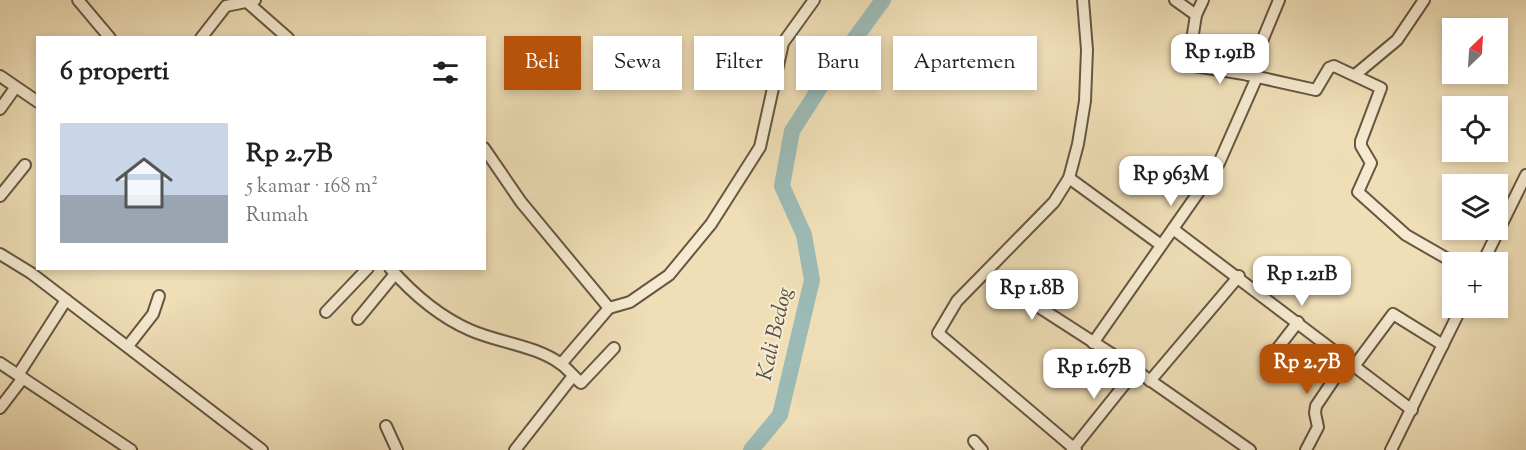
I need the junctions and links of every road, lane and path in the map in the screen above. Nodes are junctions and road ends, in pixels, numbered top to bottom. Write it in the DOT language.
graph roads {
  1 [pos="78,0"];
  2 [pos="814,0"];
  3 [pos="1083,0"];
  4 [pos="1175,0"];
  5 [pos="1203,0"];
  6 [pos="1279,0"];
  7 [pos="1424,0"];
  8 [pos="243,1"];
  9 [pos="1196,15"];
  10 [pos="108,36"];
  11 [pos="203,36"];
  12 [pos="286,36"];
  13 [pos="1355,75"];
  14 [pos="0,76"];
  15 [pos="1253,76"];
  16 [pos="15,88"];
  17 [pos="36,101"];
  18 [pos="0,109"];
  19 [pos="486,151"];
  20 [pos="25,165"];
  21 [pos="1526,175"];
  22 [pos="1069,178"];
  23 [pos="0,196"];
  24 [pos="1173,229"];
  25 [pos="1161,245"];
  26 [pos="1488,252"];
  27 [pos="0,254"];
  28 [pos="1442,256"];
  29 [pos="34,268"];
  30 [pos="367,270"];
  31 [pos="392,271"];
  32 [pos="986,273"];
  33 [pos="1239,276"];
  34 [pos="159,296"];
  35 [pos="66,300"];
  36 [pos="609,308"];
  37 [pos="326,312"];
  38 [pos="1456,318"];
  39 [pos="358,319"];
  40 [pos="1298,322"];
  41 [pos="1094,343"];
  42 [pos="1443,345"];
  43 [pos="128,346"];
  44 [pos="614,348"];
  45 [pos="1274,353"];
  46 [pos="1351,362"];
  47 [pos="0,363"];
  48 [pos="561,364"];
  49 [pos="1136,370"];
  50 [pos="20,376"];
  51 [pos="573,376"];
  52 [pos="1150,381"];
  53 [pos="0,408"];
  54 [pos="1412,410"];
  55 [pos="386,426"];
  56 [pos="974,441"];
  57 [pos="1074,449"];
  58 [pos="131,450"];
  59 [pos="261,450"];
  60 [pos="397,450"];
  61 [pos="515,450"];
  62 [pos="982,450"];
  63 [pos="1250,450"];
  64 [pos="1306,450"];
  65 [pos="1391,450"];
  1 -- 10 [label="street"];
  2 -- 36 [label="street"];
  3 -- 22 [label="street"];
  4 -- 9 [label="street"];
  5 -- 9 [label="street"];
  6 -- 15 [label="street"];
  7 -- 13 [label="street"];
  8 -- 11 [label="street"];
  8 -- 12 [label="street"];
  9 -- 15 [label="street"];
  13 -- 15 [label="street"];
  13 -- 28 [label="street"];
  14 -- 16 [label="street"];
  15 -- 24 [label="street"];
  16 -- 17 [label="street"];
  16 -- 18 [label="street"];
  19 -- 36 [label="street"];
  20 -- 23 [label="street"];
  21 -- 26 [label="street"];
  22 -- 25 [label="street"];
  22 -- 32 [label="street"];
  24 -- 25 [label="street"];
  24 -- 33 [label="street"];
  25 -- 41 [label="street"];
  27 -- 29 [label="street"];
  29 -- 35 [label="street"];
  30 -- 37 [label="street"];
  31 -- 39 [label="street"];
  31 -- 48 [label="street"];
  32 -- 41 [label="street"];
  32 -- 57 [label="street"];
  33 -- 40 [label="street"];
  33 -- 52 [label="street"];
  34 -- 43 [label="street"];
  35 -- 43 [label="street"];
  35 -- 50 [label="street"];
  36 -- 48 [label="street"];
  38 -- 42 [label="street"];
  40 -- 45 [label="street"];
  40 -- 46 [label="street"];
  41 -- 49 [label="street"];
  42 -- 46 [label="street"];
  42 -- 54 [label="street"];
  43 -- 59 [label="street"];
  44 -- 51 [label="street"];
  46 -- 54 [label="street"];
  46 -- 64 [label="street"];
  47 -- 50 [label="street"];
  48 -- 51 [label="street"];
  49 -- 52 [label="street"];
  49 -- 57 [label="street"];
  50 -- 53 [label="street"];
  50 -- 58 [label="street"];
  51 -- 61 [label="street"];
  52 -- 63 [label="street"];
  54 -- 65 [label="street"];
  55 -- 60 [label="street"];
  56 -- 62 [label="street"];
}
